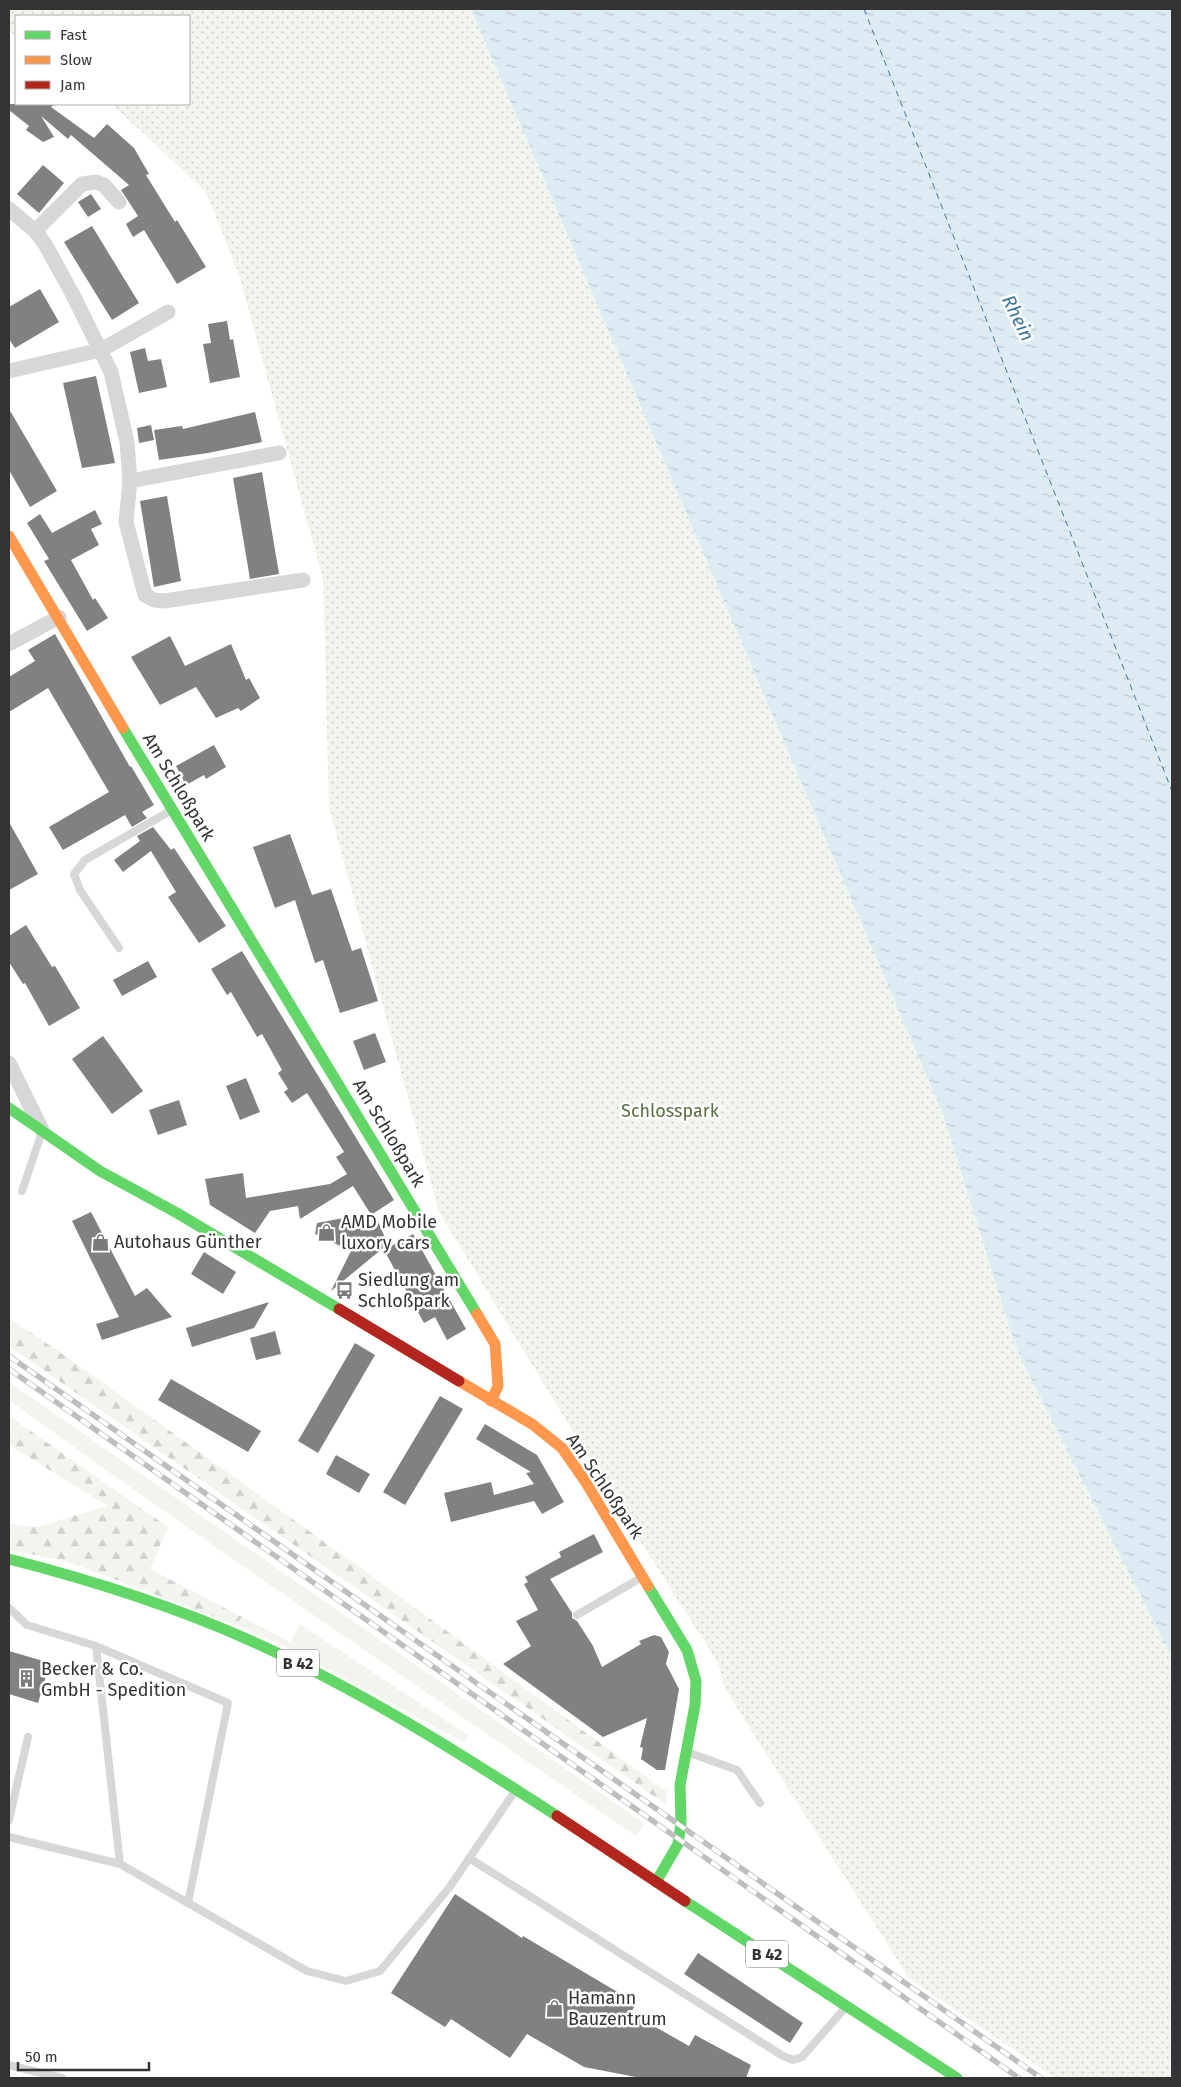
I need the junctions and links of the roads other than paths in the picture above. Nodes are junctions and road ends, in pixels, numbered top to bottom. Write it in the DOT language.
graph roads {
  1 [pos="119,202"];
  2 [pos="9,209"];
  3 [pos="35,231"];
  4 [pos="168,312"];
  5 [pos="101,350"];
  6 [pos="9,371"];
  7 [pos="279,453"];
  8 [pos="130,481"];
  9 [pos="9,536"];
  10 [pos="303,580"];
  11 [pos="59,617"];
  12 [pos="9,644"];
  13 [pos="171,810"];
  14 [pos="119,948"];
  15 [pos="9,1063"];
  16 [pos="9,1108"];
  17 [pos="42,1130"];
  18 [pos="22,1191"];
  19 [pos="491,1401"];
  20 [pos="9,1559"];
  21 [pos="643,1576"];
  22 [pos="9,1608"];
  23 [pos="577,1615"];
  24 [pos="96,1646"];
  25 [pos="28,1737"];
  26 [pos="687,1752"];
  27 [pos="516,1790"];
  28 [pos="760,1802"];
  29 [pos="9,1820"];
  30 [pos="9,1837"];
  31 [pos="469,1858"];
  32 [pos="120,1864"];
  33 [pos="656,1882"];
  34 [pos="188,1903"];
  35 [pos="847,2006"];
  36 [pos="9,2065"];
  37 [pos="62,2078"];
  38 [pos="957,2078"];
  1 -- 3 [label="street"];
  2 -- 3 [label="street"];
  3 -- 5 [label="street"];
  4 -- 5 [label="street"];
  5 -- 6 [label="street"];
  5 -- 8 [label="street"];
  7 -- 8 [label="street"];
  8 -- 10 [label="street"];
  9 -- 11 [label="street, Am Schloßpark"];
  11 -- 12 [label="street"];
  11 -- 13 [label="street, Am Schloßpark"];
  13 -- 14 [label="lane"];
  13 -- 19 [label="street, Am Schloßpark"];
  15 -- 17 [label="street"];
  16 -- 17 [label="street"];
  17 -- 18 [label="lane"];
  17 -- 19 [label="street"];
  19 -- 21 [label="street, Am Schloßpark"];
  20 -- 27 [label="street, B 42"];
  21 -- 23 [label="lane"];
  21 -- 26 [label="street, Am Schloßpark"];
  22 -- 24 [label="lane"];
  24 -- 32 [label="lane"];
  24 -- 34 [label="lane"];
  25 -- 29 [label="lane"];
  26 -- 28 [label="lane"];
  26 -- 33 [label="street, Am Schloßpark"];
  27 -- 31 [label="lane"];
  27 -- 33 [label="street, B 42"];
  30 -- 32 [label="lane"];
  31 -- 34 [label="lane"];
  31 -- 35 [label="lane"];
  32 -- 34 [label="lane"];
  33 -- 35 [label="street, B 42"];
  35 -- 38 [label="street, B 42"];
  36 -- 37 [label="lane"];
}
